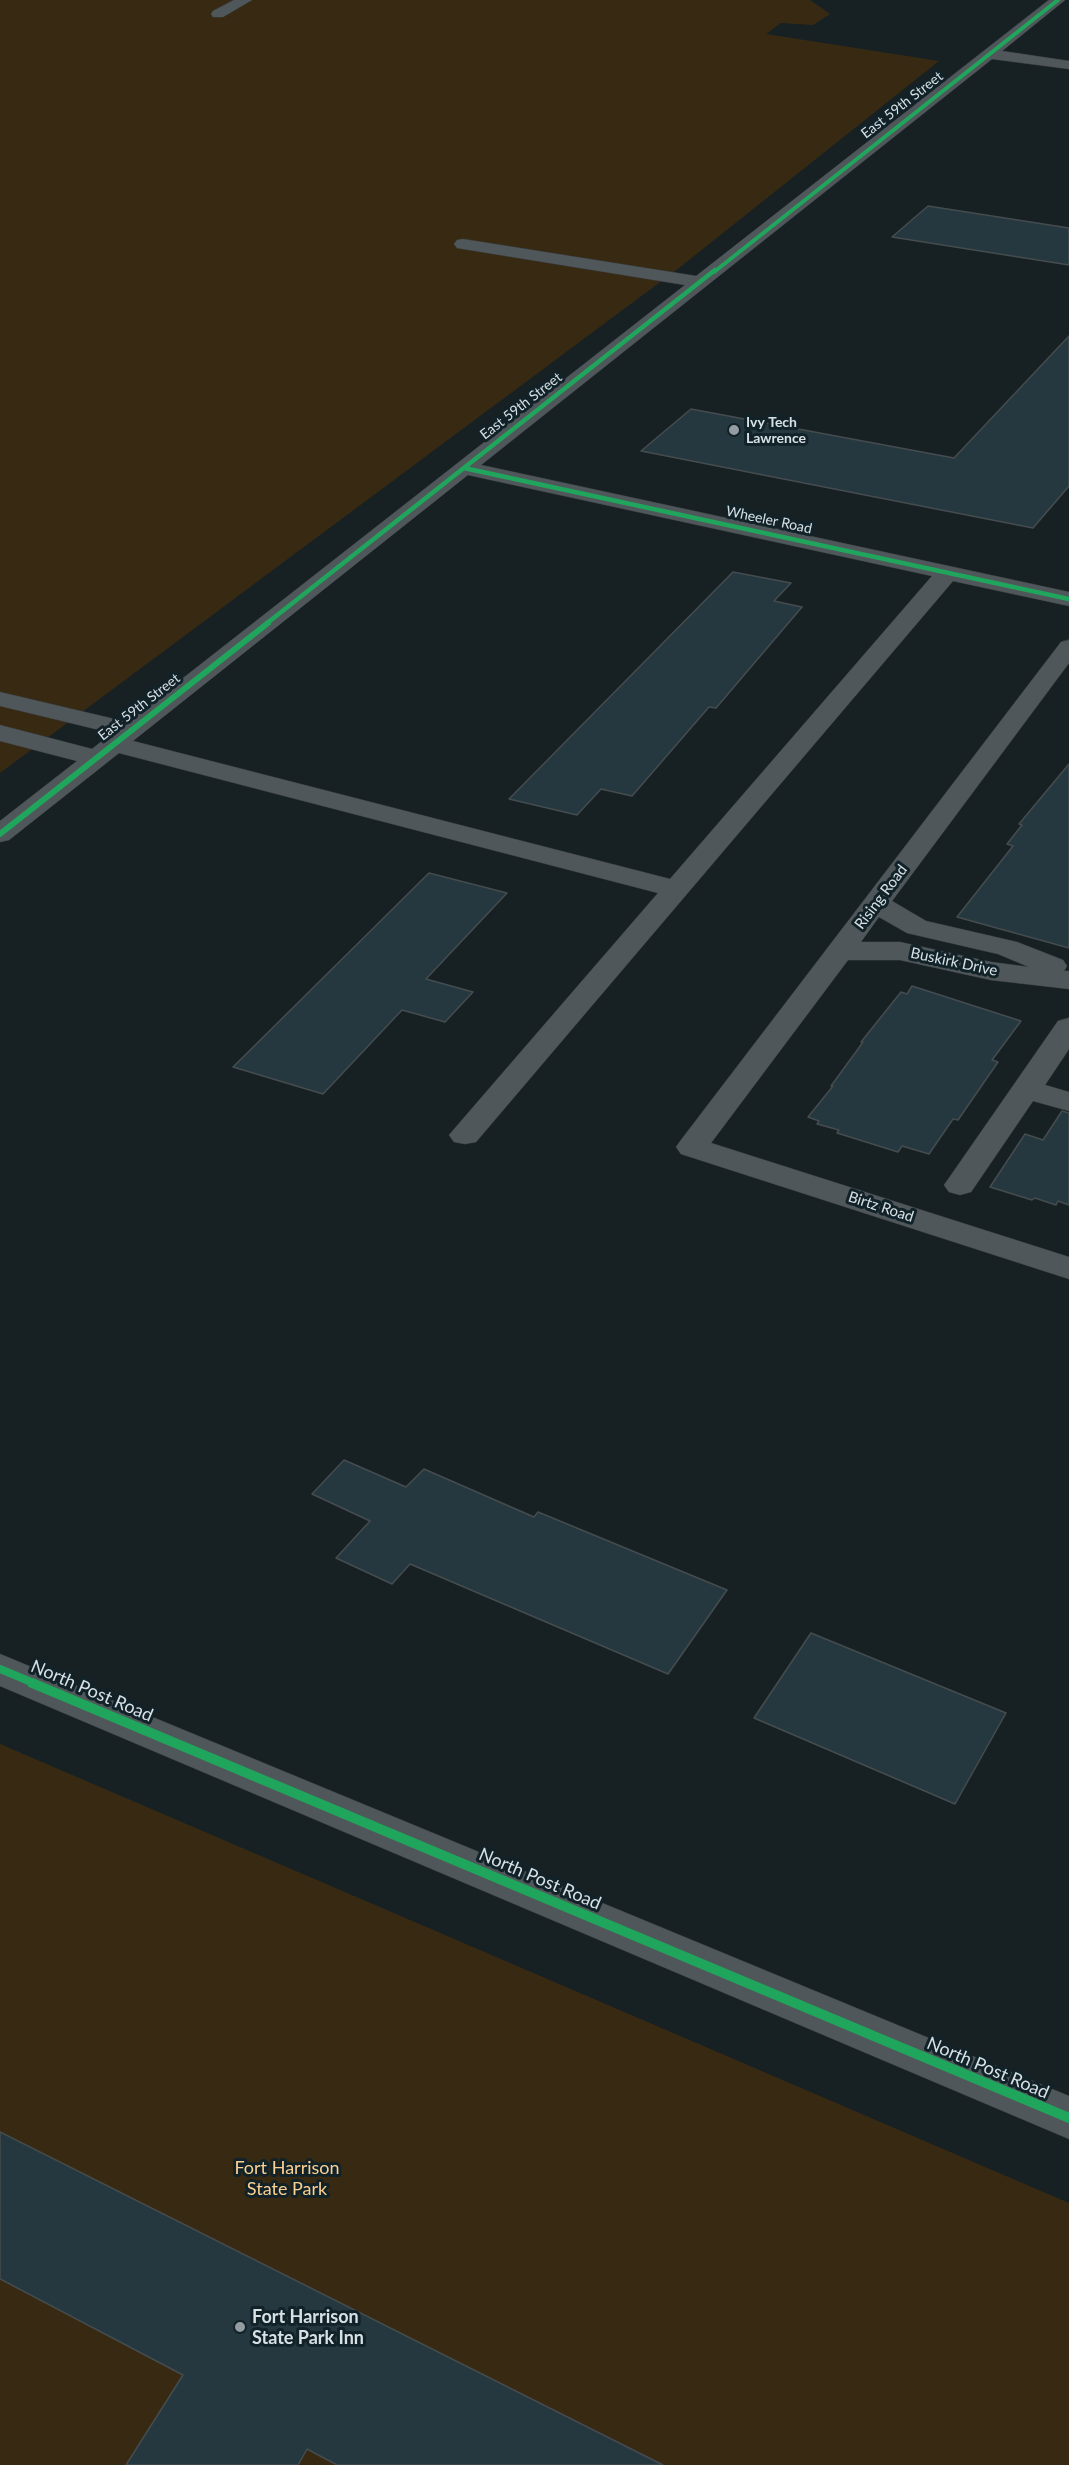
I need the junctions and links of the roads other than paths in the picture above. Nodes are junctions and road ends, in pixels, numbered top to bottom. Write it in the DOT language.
graph roads {
  1 [pos="245,0"];
  2 [pos="1058,0"];
  3 [pos="218,14"];
  4 [pos="989,54"];
  5 [pos="1069,64"];
  6 [pos="463,244"];
  7 [pos="699,282"];
  8 [pos="464,468"];
  9 [pos="947,573"];
  10 [pos="1069,599"];
  11 [pos="1069,646"];
  12 [pos="0,699"];
  13 [pos="0,733"];
  14 [pos="114,744"];
  15 [pos="0,834"];
  16 [pos="676,889"];
  17 [pos="876,904"];
  18 [pos="840,951"];
  19 [pos="1069,972"];
  20 [pos="1069,980"];
  21 [pos="1069,1027"];
  22 [pos="1026,1089"];
  23 [pos="1069,1102"];
  24 [pos="465,1135"];
  25 [pos="692,1147"];
  26 [pos="960,1185"];
  27 [pos="1069,1268"];
  28 [pos="3,1675"];
  29 [pos="1069,2118"];
  1 -- 3 [label="street"];
  2 -- 4 [label="street, East 59th Street"];
  4 -- 5 [label="street"];
  4 -- 7 [label="street, East 59th Street"];
  6 -- 7 [label="street"];
  7 -- 8 [label="street, East 59th Street"];
  8 -- 9 [label="street, Wheeler Road"];
  8 -- 14 [label="street, East 59th Street"];
  9 -- 10 [label="street, Wheeler Road"];
  9 -- 16 [label="street"];
  11 -- 17 [label="street, Rising Road"];
  12 -- 14 [label="street"];
  13 -- 14 [label="street"];
  14 -- 15 [label="street, East 59th Street"];
  14 -- 16 [label="street"];
  16 -- 24 [label="street"];
  17 -- 18 [label="street, Rising Road"];
  17 -- 19 [label="street, Buskirk Drive"];
  18 -- 20 [label="street, Buskirk Drive"];
  18 -- 25 [label="street, Rising Road"];
  21 -- 22 [label="street"];
  22 -- 23 [label="street"];
  22 -- 26 [label="street"];
  25 -- 27 [label="street, Birtz Road"];
  28 -- 29 [label="street, North Post Road"];
}
